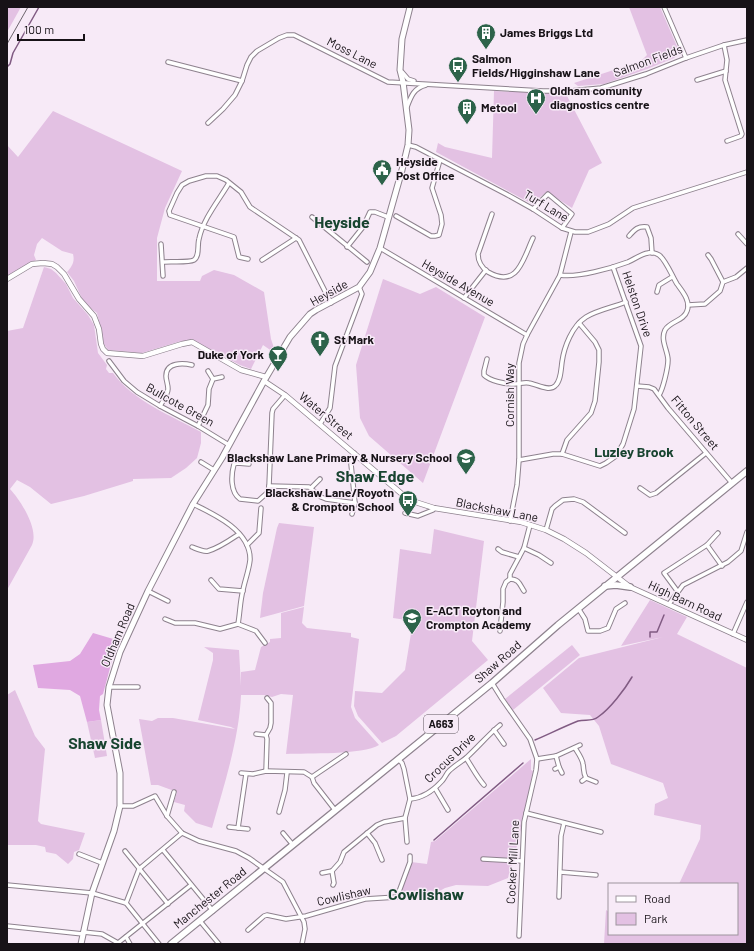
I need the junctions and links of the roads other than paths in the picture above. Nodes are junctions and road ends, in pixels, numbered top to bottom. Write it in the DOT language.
graph roads {
  1 [pos="410,7"];
  2 [pos="664,7"];
  3 [pos="747,40"];
  4 [pos="724,45"];
  5 [pos="686,58"];
  6 [pos="168,62"];
  7 [pos="400,70"];
  8 [pos="726,72"];
  9 [pos="697,80"];
  10 [pos="242,81"];
  11 [pos="403,82"];
  12 [pos="420,83"];
  13 [pos="435,84"];
  14 [pos="406,108"];
  15 [pos="208,123"];
  16 [pos="727,140"];
  17 [pos="408,145"];
  18 [pos="440,160"];
  19 [pos="747,172"];
  20 [pos="229,183"];
  21 [pos="533,209"];
  22 [pos="492,214"];
  23 [pos="396,216"];
  24 [pos="312,217"];
  25 [pos="388,218"];
  26 [pos="204,226"];
  27 [pos="562,228"];
  28 [pos="571,232"];
  29 [pos="738,234"];
  30 [pos="630,236"];
  31 [pos="296,238"];
  32 [pos="533,238"];
  33 [pos="162,244"];
  34 [pos="747,244"];
  35 [pos="347,247"];
  36 [pos="380,248"];
  37 [pos="652,253"];
  38 [pos="708,255"];
  39 [pos="248,259"];
  40 [pos="262,260"];
  41 [pos="163,262"];
  42 [pos="367,262"];
  43 [pos="613,267"];
  44 [pos="747,268"];
  45 [pos="486,270"];
  46 [pos="560,275"];
  47 [pos="163,276"];
  48 [pos="672,277"];
  49 [pos="7,279"];
  50 [pos="723,282"];
  51 [pos="359,287"];
  52 [pos="657,292"];
  53 [pos="464,298"];
  54 [pos="626,302"];
  55 [pos="331,303"];
  56 [pos="688,305"];
  57 [pos="579,323"];
  58 [pos="527,334"];
  59 [pos="487,359"];
  60 [pos="109,361"];
  61 [pos="192,365"];
  62 [pos="208,371"];
  63 [pos="222,377"];
  64 [pos="213,379"];
  65 [pos="265,379"];
  66 [pos="519,383"];
  67 [pos="637,386"];
  68 [pos="285,395"];
  69 [pos="659,395"];
  70 [pos="160,406"];
  71 [pos="320,424"];
  72 [pos="198,426"];
  73 [pos="229,445"];
  74 [pos="354,453"];
  75 [pos="706,453"];
  76 [pos="562,454"];
  77 [pos="519,460"];
  78 [pos="201,462"];
  79 [pos="249,464"];
  80 [pos="214,470"];
  81 [pos="747,471"];
  82 [pos="320,479"];
  83 [pos="732,483"];
  84 [pos="269,486"];
  85 [pos="310,488"];
  86 [pos="640,488"];
  87 [pos="409,500"];
  88 [pos="355,503"];
  89 [pos="193,504"];
  90 [pos="261,508"];
  91 [pos="434,508"];
  92 [pos="405,513"];
  93 [pos="352,514"];
  94 [pos="510,521"];
  95 [pos="530,525"];
  96 [pos="546,530"];
  97 [pos="747,532"];
  98 [pos="625,533"];
  99 [pos="718,533"];
  100 [pos="239,534"];
  101 [pos="247,545"];
  102 [pos="706,545"];
  103 [pos="192,547"];
  104 [pos="524,548"];
  105 [pos="498,549"];
  106 [pos="518,557"];
  107 [pos="551,563"];
  108 [pos="722,566"];
  109 [pos="616,577"];
  110 [pos="211,580"];
  111 [pos="510,580"];
  112 [pos="605,586"];
  113 [pos="630,587"];
  114 [pos="148,591"];
  115 [pos="242,591"];
  116 [pos="524,591"];
  117 [pos="678,592"];
  118 [pos="168,601"];
  119 [pos="747,602"];
  120 [pos="625,603"];
  121 [pos="669,604"];
  122 [pos="578,608"];
  123 [pos="164,619"];
  124 [pos="238,624"];
  125 [pos="500,631"];
  126 [pos="732,634"];
  127 [pos="747,640"];
  128 [pos="265,643"];
  129 [pos="492,683"];
  130 [pos="109,687"];
  131 [pos="138,687"];
  132 [pos="267,698"];
  133 [pos="500,725"];
  134 [pos="494,730"];
  135 [pos="256,734"];
  136 [pos="266,735"];
  137 [pos="504,744"];
  138 [pos="580,745"];
  139 [pos="575,748"];
  140 [pos="346,754"];
  141 [pos="556,756"];
  142 [pos="466,758"];
  143 [pos="398,759"];
  144 [pos="537,759"];
  145 [pos="559,767"];
  146 [pos="555,769"];
  147 [pos="266,771"];
  148 [pos="241,773"];
  149 [pos="286,773"];
  150 [pos="246,774"];
  151 [pos="562,774"];
  152 [pos="312,777"];
  153 [pos="586,778"];
  154 [pos="582,781"];
  155 [pos="596,782"];
  156 [pos="484,785"];
  157 [pos="435,788"];
  158 [pos="174,792"];
  159 [pos="410,799"];
  160 [pos="120,806"];
  161 [pos="335,810"];
  162 [pos="448,810"];
  163 [pos="279,812"];
  164 [pos="526,813"];
  165 [pos="167,816"];
  166 [pos="405,818"];
  167 [pos="564,823"];
  168 [pos="229,826"];
  169 [pos="238,828"];
  170 [pos="248,829"];
  171 [pos="602,832"];
  172 [pos="182,833"];
  173 [pos="283,833"];
  174 [pos="367,833"];
  175 [pos="407,842"];
  176 [pos="293,845"];
  177 [pos="163,850"];
  178 [pos="125,851"];
  179 [pos="79,854"];
  180 [pos="410,856"];
  181 [pos="483,859"];
  182 [pos="382,860"];
  183 [pos="522,861"];
  184 [pos="102,863"];
  185 [pos="139,869"];
  186 [pos="264,869"];
  187 [pos="332,871"];
  188 [pos="322,872"];
  189 [pos="560,872"];
  190 [pos="596,875"];
  191 [pos="7,885"];
  192 [pos="191,885"];
  193 [pos="332,885"];
  194 [pos="92,893"];
  195 [pos="559,897"];
  196 [pos="126,903"];
  197 [pos="168,904"];
  198 [pos="213,911"];
  199 [pos="301,917"];
  200 [pos="200,921"];
  201 [pos="143,923"];
  202 [pos="7,926"];
  203 [pos="248,930"];
  204 [pos="83,933"];
  205 [pos="519,936"];
  206 [pos="126,937"];
  207 [pos="118,943"];
  208 [pos="81,944"];
  209 [pos="130,944"];
  210 [pos="159,944"];
  211 [pos="171,944"];
  212 [pos="219,944"];
  213 [pos="302,944"];
  1 -- 7 [label="main road, Heyside"];
  2 -- 5 [label="street"];
  3 -- 4 [label="street, Salmon Fields"];
  4 -- 5 [label="street, Salmon Fields"];
  4 -- 8 [label="street"];
  5 -- 13 [label="street, Salmon Fields"];
  6 -- 10 [label="street"];
  7 -- 11 [label="main road, Heyside"];
  7 -- 12 [label="street, Salmon Fields"];
  8 -- 9 [label="street"];
  8 -- 16 [label="street"];
  10 -- 11 [label="street, Moss Lane"];
  10 -- 15 [label="street"];
  11 -- 12 [label="street, Salmon Fields"];
  11 -- 14 [label="main road, Heyside"];
  12 -- 13 [label="street, Salmon Fields"];
  13 -- 14 [label="street, Salmon Fields"];
  14 -- 17 [label="main road, Heyside"];
  17 -- 18 [label="street, Turf Lane"];
  17 -- 25 [label="main road, Heyside"];
  18 -- 21 [label="street, Turf Lane"];
  18 -- 23 [label="street"];
  19 -- 28 [label="street, Turf Lane"];
  20 -- 26 [label="street"];
  20 -- 26 [label="street"];
  20 -- 31 [label="street"];
  21 -- 27 [label="street, Turf Lane"];
  21 -- 27 [label="street"];
  22 -- 45 [label="street"];
  24 -- 35 [label="street"];
  25 -- 35 [label="street"];
  25 -- 36 [label="main road, Heyside"];
  26 -- 39 [label="street"];
  26 -- 41 [label="street"];
  27 -- 28 [label="street, Turf Lane"];
  28 -- 46 [label="street, Cornish Way"];
  29 -- 34 [label="street"];
  30 -- 37 [label="street"];
  31 -- 40 [label="street"];
  31 -- 55 [label="street"];
  32 -- 45 [label="street"];
  33 -- 41 [label="street"];
  35 -- 42 [label="street"];
  36 -- 51 [label="main road, Heyside"];
  36 -- 53 [label="street, Heyside Avenue"];
  37 -- 43 [label="street"];
  37 -- 48 [label="street"];
  38 -- 50 [label="street"];
  41 -- 47 [label="street"];
  43 -- 46 [label="street"];
  43 -- 54 [label="street, Helston Drive"];
  44 -- 50 [label="street"];
  45 -- 53 [label="street"];
  46 -- 58 [label="street, Cornish Way"];
  48 -- 52 [label="street"];
  48 -- 56 [label="street"];
  49 -- 65 [label="street, Water Street"];
  50 -- 56 [label="street"];
  51 -- 55 [label="main road, Heyside"];
  51 -- 71 [label="street"];
  53 -- 58 [label="street, Heyside Avenue"];
  54 -- 57 [label="street"];
  54 -- 67 [label="street, Helston Drive"];
  55 -- 65 [label="main road, Heyside"];
  56 -- 69 [label="street"];
  57 -- 66 [label="street"];
  57 -- 76 [label="street"];
  58 -- 66 [label="street, Cornish Way"];
  59 -- 66 [label="street"];
  60 -- 70 [label="street, Bullcote Green"];
  61 -- 70 [label="street"];
  62 -- 64 [label="street"];
  63 -- 64 [label="street"];
  64 -- 72 [label="street"];
  65 -- 68 [label="street, Water Street"];
  65 -- 73 [label="main road, Heyside"];
  66 -- 77 [label="street, Cornish Way"];
  67 -- 69 [label="street, Fitton Street"];
  67 -- 76 [label="street, Helston Drive"];
  68 -- 71 [label="street, Water Street"];
  68 -- 84 [label="street"];
  69 -- 75 [label="street, Fitton Street"];
  70 -- 72 [label="street, Bullcote Green"];
  71 -- 74 [label="street, Water Street"];
  72 -- 73 [label="street, Bullcote Green"];
  73 -- 80 [label="main road, Oldham Road"];
  74 -- 87 [label="street, Water Street"];
  74 -- 88 [label="street"];
  75 -- 83 [label="street, Fitton Street"];
  75 -- 86 [label="street"];
  76 -- 77 [label="street, Helston Drive"];
  77 -- 94 [label="street, Cornish Way"];
  78 -- 80 [label="street"];
  79 -- 84 [label="street"];
  80 -- 89 [label="main road, Oldham Road"];
  81 -- 83 [label="main road, Shaw Road / A663"];
  82 -- 85 [label="street"];
  83 -- 109 [label="main road, Shaw Road / A663"];
  84 -- 85 [label="street"];
  85 -- 88 [label="street"];
  87 -- 91 [label="street, Blackshaw Lane"];
  88 -- 93 [label="street"];
  89 -- 100 [label="street"];
  89 -- 114 [label="main road, Oldham Road"];
  90 -- 101 [label="street"];
  91 -- 92 [label="street"];
  91 -- 94 [label="street, Blackshaw Lane"];
  94 -- 95 [label="street, Blackshaw Lane"];
  95 -- 96 [label="street, Blackshaw Lane"];
  95 -- 104 [label="street"];
  96 -- 98 [label="street"];
  96 -- 109 [label="street, Blackshaw Lane"];
  97 -- 108 [label="street"];
  99 -- 102 [label="street"];
  100 -- 101 [label="street"];
  100 -- 103 [label="street"];
  101 -- 115 [label="street"];
  102 -- 108 [label="street"];
  102 -- 117 [label="street"];
  104 -- 106 [label="street"];
  104 -- 107 [label="street"];
  105 -- 106 [label="street"];
  106 -- 111 [label="street"];
  108 -- 117 [label="street"];
  109 -- 112 [label="main road, Shaw Road / A663"];
  109 -- 113 [label="street, High Barn Road"];
  110 -- 115 [label="street"];
  111 -- 116 [label="street"];
  111 -- 125 [label="street"];
  112 -- 113 [label="main road"];
  112 -- 122 [label="main road, Shaw Road / A663"];
  113 -- 121 [label="street, High Barn Road"];
  114 -- 118 [label="street"];
  114 -- 130 [label="main road, Oldham Road"];
  115 -- 124 [label="street"];
  117 -- 121 [label="street"];
  119 -- 126 [label="street"];
  120 -- 122 [label="street"];
  121 -- 126 [label="street, High Barn Road"];
  122 -- 129 [label="main road, Shaw Road / A663"];
  123 -- 124 [label="street"];
  124 -- 128 [label="street"];
  126 -- 127 [label="street, High Barn Road"];
  129 -- 143 [label="main road, Shaw Road / A663"];
  129 -- 144 [label="street, Cocker Mill Lane"];
  130 -- 131 [label="street"];
  130 -- 160 [label="main road, Oldham Road"];
  132 -- 136 [label="street"];
  133 -- 134 [label="street, Crocus Drive"];
  134 -- 137 [label="street"];
  134 -- 142 [label="street, Crocus Drive"];
  135 -- 136 [label="street"];
  136 -- 147 [label="street"];
  138 -- 139 [label="street"];
  139 -- 141 [label="street"];
  139 -- 153 [label="street"];
  140 -- 152 [label="street"];
  141 -- 144 [label="street"];
  141 -- 145 [label="street"];
  142 -- 156 [label="street"];
  142 -- 157 [label="street, Crocus Drive"];
  143 -- 159 [label="street"];
  143 -- 161 [label="main road, Shaw Road / A663"];
  144 -- 164 [label="street, Cocker Mill Lane"];
  145 -- 146 [label="street"];
  145 -- 151 [label="street"];
  147 -- 149 [label="street"];
  147 -- 150 [label="street"];
  148 -- 150 [label="street"];
  149 -- 152 [label="street"];
  149 -- 163 [label="street"];
  150 -- 169 [label="street"];
  152 -- 161 [label="street"];
  153 -- 154 [label="street"];
  153 -- 155 [label="street"];
  157 -- 159 [label="street, Crocus Drive"];
  157 -- 162 [label="street"];
  158 -- 165 [label="street"];
  159 -- 166 [label="street"];
  160 -- 165 [label="street"];
  160 -- 184 [label="main road, Oldham Road"];
  161 -- 176 [label="main road, Shaw Road / A663"];
  164 -- 167 [label="street"];
  164 -- 183 [label="street, Cocker Mill Lane"];
  165 -- 172 [label="street"];
  166 -- 174 [label="street"];
  166 -- 175 [label="street"];
  167 -- 171 [label="street"];
  167 -- 189 [label="street"];
  168 -- 169 [label="street"];
  169 -- 170 [label="street"];
  172 -- 177 [label="street"];
  172 -- 186 [label="street"];
  173 -- 176 [label="street"];
  174 -- 182 [label="street"];
  174 -- 187 [label="street"];
  176 -- 186 [label="main road, Shaw Road / A663"];
  177 -- 185 [label="street"];
  177 -- 192 [label="street"];
  178 -- 185 [label="street"];
  179 -- 184 [label="street"];
  180 -- 199 [label="street, Cowlishaw"];
  181 -- 183 [label="street"];
  183 -- 205 [label="street, Cocker Mill Lane"];
  184 -- 194 [label="main road, Oldham Road"];
  185 -- 196 [label="street"];
  185 -- 197 [label="street"];
  186 -- 198 [label="main road, Manchester Road / A663"];
  186 -- 199 [label="street"];
  187 -- 188 [label="street"];
  187 -- 193 [label="street"];
  189 -- 190 [label="street"];
  189 -- 195 [label="street"];
  191 -- 194 [label="street"];
  192 -- 197 [label="street"];
  192 -- 198 [label="street"];
  194 -- 196 [label="street"];
  194 -- 204 [label="main road, Oldham Road"];
  196 -- 201 [label="street"];
  197 -- 201 [label="street"];
  198 -- 200 [label="main road, Manchester Road / A663"];
  199 -- 203 [label="street"];
  199 -- 213 [label="street"];
  200 -- 211 [label="main road, Manchester Road / A663"];
  200 -- 212 [label="street"];
  201 -- 206 [label="street"];
  201 -- 210 [label="street"];
  202 -- 204 [label="street"];
  204 -- 207 [label="street"];
  204 -- 208 [label="main road, Oldham Road"];
  206 -- 207 [label="street"];
  206 -- 209 [label="street"];
}
